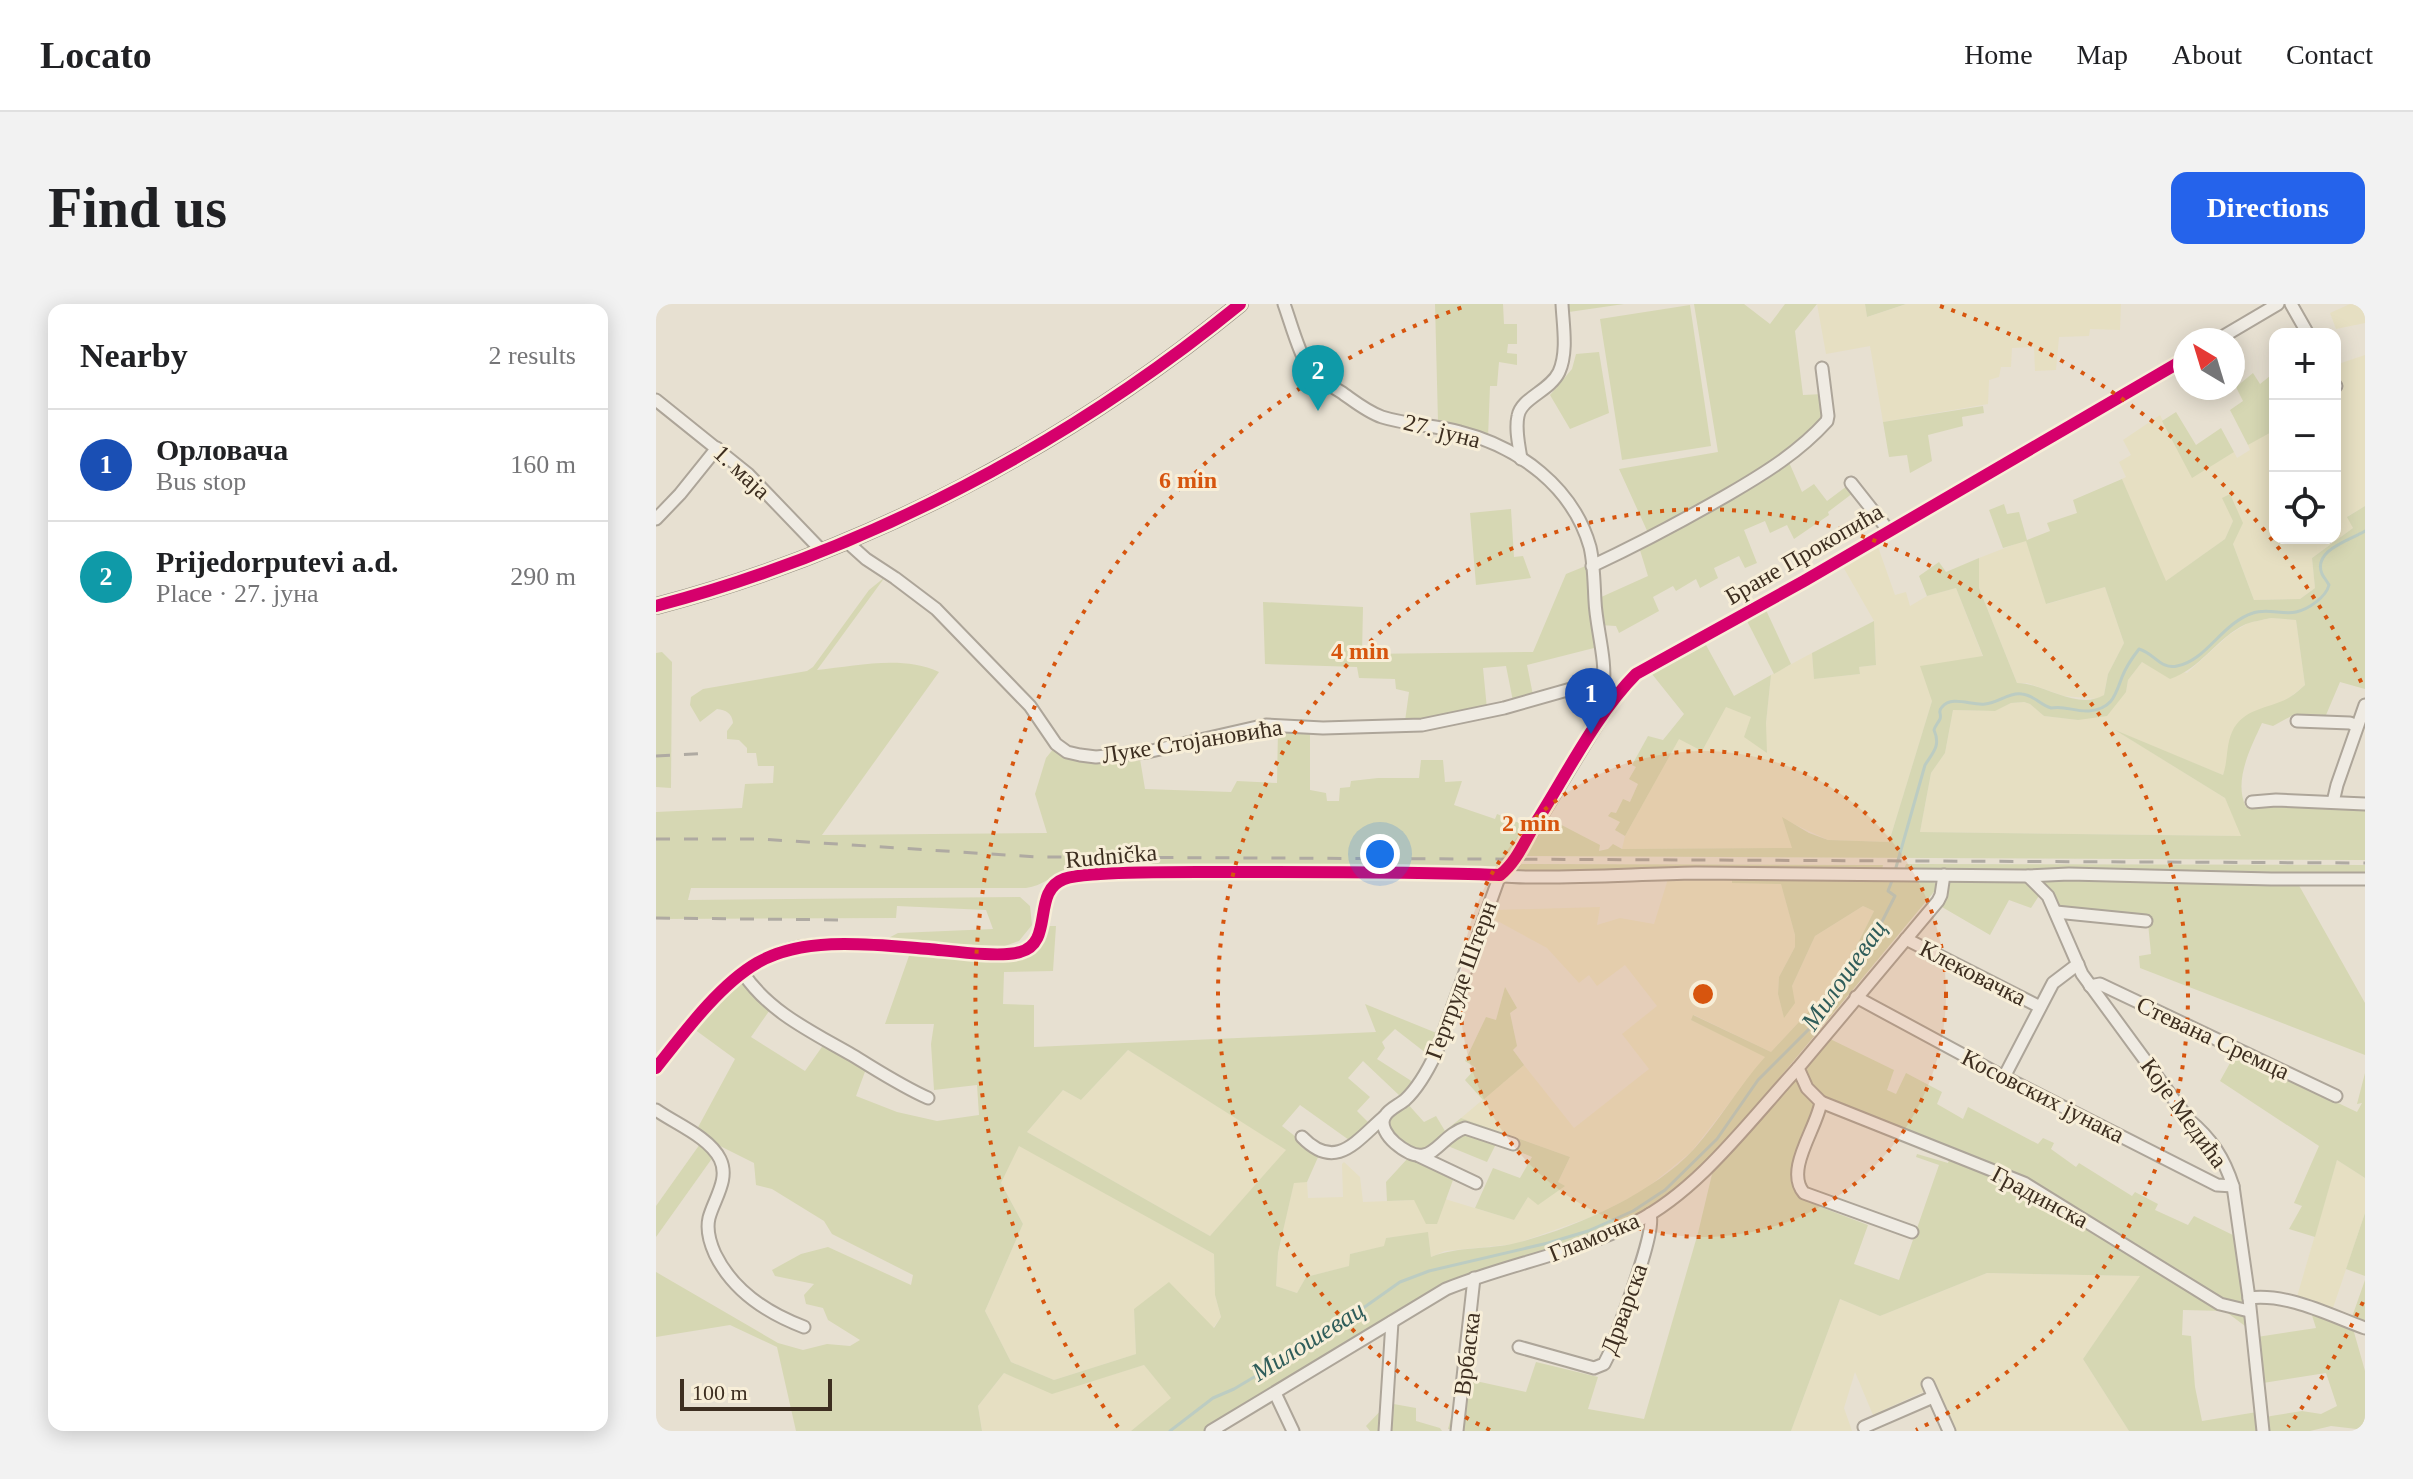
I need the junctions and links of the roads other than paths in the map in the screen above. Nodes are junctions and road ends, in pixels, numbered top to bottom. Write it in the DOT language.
graph roads {
  1 [pos="1240,304"];
  2 [pos="1284,304"];
  3 [pos="1562,304"];
  4 [pos="2278,304"];
  5 [pos="2291,304"];
  6 [pos="2237,328"];
  7 [pos="2305,328"];
  8 [pos="2173,366"];
  9 [pos="1822,368"];
  10 [pos="656,400"];
  11 [pos="717,448"];
  12 [pos="1521,459"];
  13 [pos="1851,483"];
  14 [pos="656,519"];
  15 [pos="1889,531"];
  16 [pos="846,541"];
  17 [pos="822,551"];
  18 [pos="1592,566"];
  19 [pos="656,606"];
  20 [pos="1603,686"];
  21 [pos="1616,696"];
  22 [pos="2365,705"];
  23 [pos="2297,721"];
  24 [pos="2357,726"];
  25 [pos="2252,802"];
  26 [pos="2333,802"];
  27 [pos="2365,804"];
  28 [pos="1500,875"];
  29 [pos="1944,875"];
  30 [pos="2028,876"];
  31 [pos="2365,879"];
  32 [pos="2056,912"];
  33 [pos="2146,921"];
  34 [pos="1906,939"];
  35 [pos="2078,964"];
  36 [pos="743,973"];
  37 [pos="2090,986"];
  38 [pos="1856,997"];
  39 [pos="2040,1007"];
  40 [pos="656,1068"];
  41 [pos="1798,1068"];
  42 [pos="2004,1077"];
  43 [pos="2336,1096"];
  44 [pos="928,1098"];
  45 [pos="1821,1102"];
  46 [pos="656,1110"];
  47 [pos="1384,1117"];
  48 [pos="1302,1137"];
  49 [pos="1513,1144"];
  50 [pos="1414,1154"];
  51 [pos="1476,1183"];
  52 [pos="2233,1186"];
  53 [pos="1650,1214"];
  54 [pos="1912,1232"];
  55 [pos="1474,1278"];
  56 [pos="2249,1305"];
  57 [pos="1392,1322"];
  58 [pos="804,1327"];
  59 [pos="2365,1328"];
  60 [pos="1519,1347"];
  61 [pos="1928,1384"];
  62 [pos="1275,1393"];
  63 [pos="1933,1397"];
  64 [pos="1864,1427"];
  65 [pos="1211,1431"];
  66 [pos="1293,1431"];
  67 [pos="1385,1431"];
  68 [pos="1457,1431"];
  69 [pos="1949,1431"];
  70 [pos="2263,1431"];
  1 -- 16 [label="main road"];
  2 -- 12 [label="street, 27. јуна"];
  3 -- 12 [label="street"];
  4 -- 6 [label="street"];
  5 -- 7 [label="street"];
  8 -- 15 [label="street, Бране Прокопића"];
  9 -- 18 [label="street"];
  10 -- 11 [label="street, 1. маја"];
  11 -- 14 [label="street"];
  11 -- 17 [label="street, 1. маја"];
  12 -- 18 [label="street, 27. јуна"];
  13 -- 15 [label="street, Бране Прокопића"];
  15 -- 21 [label="street, Бране Прокопића"];
  16 -- 17 [label="main road"];
  16 -- 20 [label="street, Луке Стојановића"];
  17 -- 19 [label="main road"];
  18 -- 20 [label="street, 27. јуна"];
  20 -- 21 [label="street"];
  21 -- 28 [label="street, Бране Прокопића"];
  22 -- 24 [label="street"];
  23 -- 24 [label="street"];
  24 -- 26 [label="street"];
  25 -- 26 [label="street"];
  26 -- 27 [label="street"];
  28 -- 29 [label="street"];
  28 -- 36 [label="street, Rudnička"];
  28 -- 47 [label="street, Гертруде Штерн"];
  29 -- 30 [label="street"];
  29 -- 34 [label="street, Гламочка"];
  30 -- 31 [label="street"];
  30 -- 32 [label="street, Које Медића"];
  32 -- 33 [label="street"];
  32 -- 35 [label="street, Које Медића"];
  34 -- 38 [label="street, Гламочка"];
  34 -- 39 [label="street, Клековачка"];
  35 -- 37 [label="street, Које Медића"];
  35 -- 39 [label="street"];
  36 -- 40 [label="street, Rudnička"];
  36 -- 44 [label="street"];
  37 -- 43 [label="street, Стевана Сремца"];
  37 -- 52 [label="street, Које Медића"];
  38 -- 41 [label="street, Гламочка"];
  38 -- 42 [label="street, Косовских јунака"];
  39 -- 42 [label="street"];
  41 -- 45 [label="street"];
  41 -- 53 [label="street, Гламочка"];
  42 -- 52 [label="street, Косовских јунака"];
  45 -- 54 [label="street"];
  45 -- 56 [label="street, Градинска"];
  46 -- 58 [label="street"];
  47 -- 48 [label="street, Гертруде Штерн"];
  47 -- 50 [label="street"];
  49 -- 50 [label="street"];
  50 -- 51 [label="street"];
  52 -- 56 [label="street, Које Медића"];
  53 -- 55 [label="street, Гламочка"];
  53 -- 60 [label="street, Дрварска"];
  55 -- 57 [label="street, Гламочка"];
  55 -- 68 [label="street, Врбаска"];
  56 -- 59 [label="street, Градинска"];
  56 -- 70 [label="street, Које Медића"];
  57 -- 62 [label="street, Гламочка"];
  57 -- 67 [label="street"];
  61 -- 63 [label="street"];
  62 -- 65 [label="street, Гламочка"];
  62 -- 66 [label="street"];
  63 -- 64 [label="street"];
  63 -- 69 [label="street"];
}
